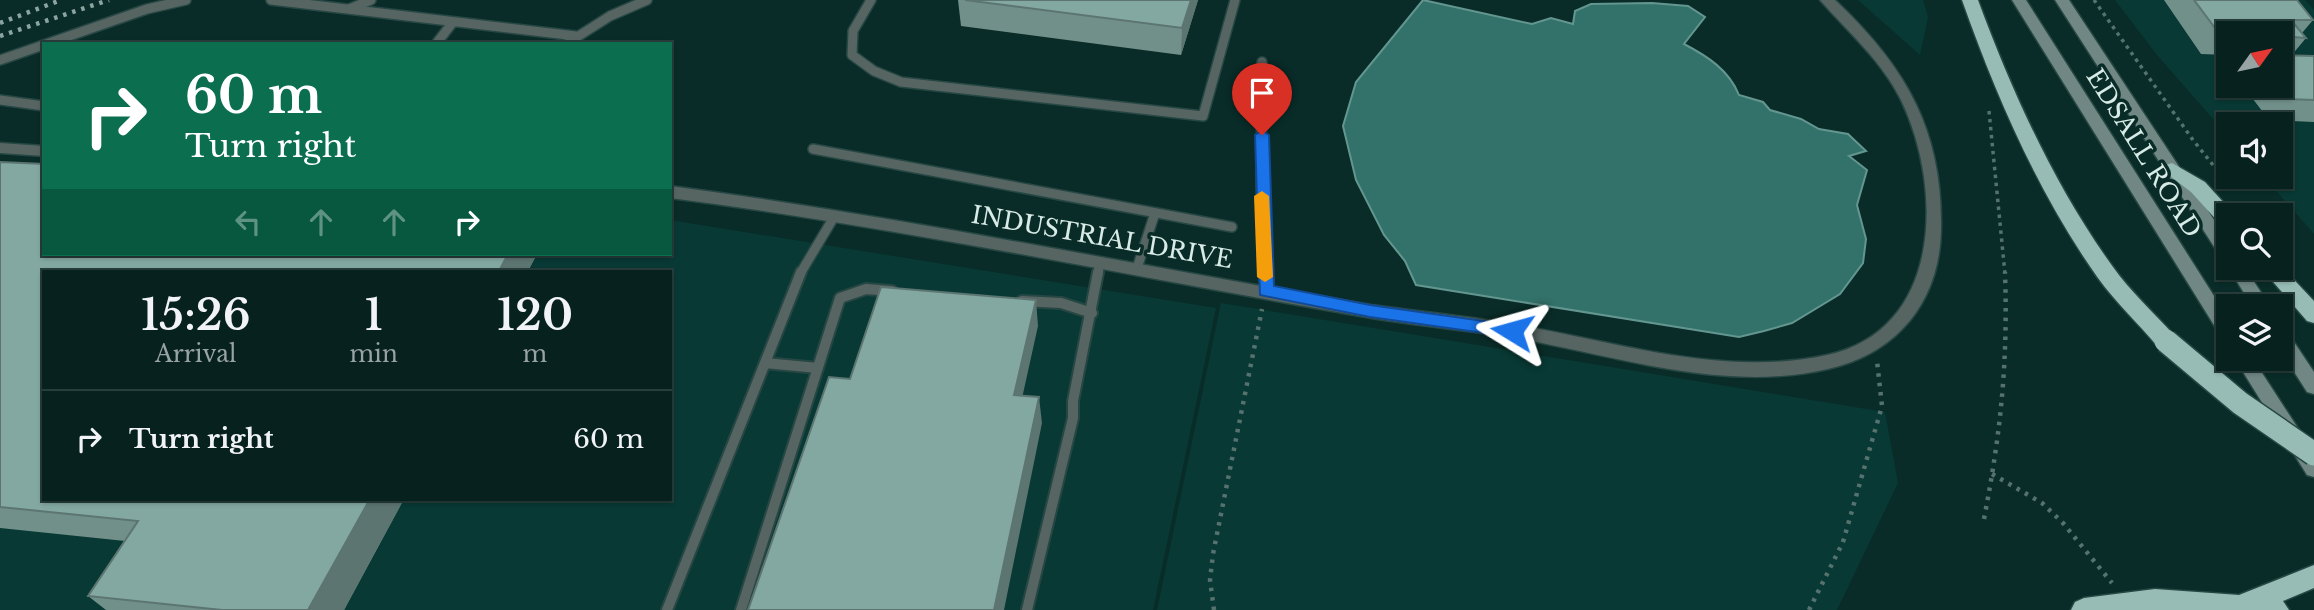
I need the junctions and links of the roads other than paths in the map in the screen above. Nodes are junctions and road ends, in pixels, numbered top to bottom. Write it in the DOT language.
graph roads {
  1 [pos="186,0"];
  2 [pos="271,0"];
  3 [pos="371,0"];
  4 [pos="647,0"];
  5 [pos="872,0"];
  6 [pos="1235,0"];
  7 [pos="1827,0"];
  8 [pos="1969,0"];
  9 [pos="2019,0"];
  10 [pos="2062,0"];
  11 [pos="348,9"];
  12 [pos="453,22"];
  13 [pos="576,36"];
  14 [pos="52,42"];
  15 [pos="438,42"];
  16 [pos="568,42"];
  17 [pos="42,45"];
  18 [pos="0,60"];
  19 [pos="1262,62"];
  20 [pos="0,100"];
  21 [pos="42,106"];
  22 [pos="0,148"];
  23 [pos="813,149"];
  24 [pos="42,151"];
  25 [pos="2172,170"];
  26 [pos="672,192"];
  27 [pos="2216,207"];
  28 [pos="1155,213"];
  29 [pos="834,217"];
  30 [pos="1232,228"];
  31 [pos="2216,237"];
  32 [pos="1100,262"];
  33 [pos="1137,268"];
  34 [pos="2282,280"];
  35 [pos="1266,290"];
  36 [pos="908,292"];
  37 [pos="1005,299"];
  38 [pos="1092,313"];
  39 [pos="2216,313"];
  40 [pos="2314,315"];
  41 [pos="2293,355"];
  42 [pos="765,363"];
  43 [pos="818,368"];
  44 [pos="2252,371"];
  45 [pos="2314,387"];
  46 [pos="2314,454"];
  47 [pos="2314,470"];
  48 [pos="2314,576"];
  49 [pos="2244,606"];
  50 [pos="667,610"];
  51 [pos="741,610"];
  52 [pos="1027,610"];
  53 [pos="2084,610"];
  54 [pos="2276,610"];
  1 -- 14 [label="lane"];
  2 -- 11 [label="lane"];
  3 -- 11 [label="lane"];
  4 -- 13 [label="lane"];
  5 -- 6 [label="lane"];
  7 -- 35 [label="street, INDUSTRIAL DRIVE"];
  8 -- 46 [label="highway, bridge"];
  9 -- 39 [label="main road, EDSALL ROAD"];
  10 -- 25 [label="main road, EDSALL ROAD"];
  11 -- 12 [label="lane"];
  12 -- 13 [label="lane"];
  12 -- 15 [label="lane"];
  13 -- 16 [label="lane"];
  17 -- 18 [label="lane"];
  19 -- 35 [label="lane"];
  20 -- 21 [label="lane"];
  22 -- 24 [label="street"];
  23 -- 28 [label="lane"];
  25 -- 27 [label="highway"];
  25 -- 31 [label="main road, EDSALL ROAD"];
  26 -- 29 [label="street, INDUSTRIAL DRIVE"];
  28 -- 30 [label="lane"];
  28 -- 33 [label="lane"];
  29 -- 32 [label="street, INDUSTRIAL DRIVE"];
  29 -- 42 [label="lane"];
  32 -- 33 [label="street, INDUSTRIAL DRIVE"];
  32 -- 38 [label="lane"];
  33 -- 35 [label="street, INDUSTRIAL DRIVE"];
  34 -- 40 [label="highway"];
  36 -- 43 [label="lane"];
  37 -- 38 [label="lane"];
  38 -- 52 [label="lane"];
  41 -- 45 [label="main road"];
  42 -- 43 [label="lane"];
  42 -- 50 [label="lane"];
  43 -- 51 [label="lane"];
  44 -- 47 [label="main road"];
  48 -- 49 [label="highway"];
  49 -- 53 [label="highway"];
  49 -- 54 [label="highway"];
}
